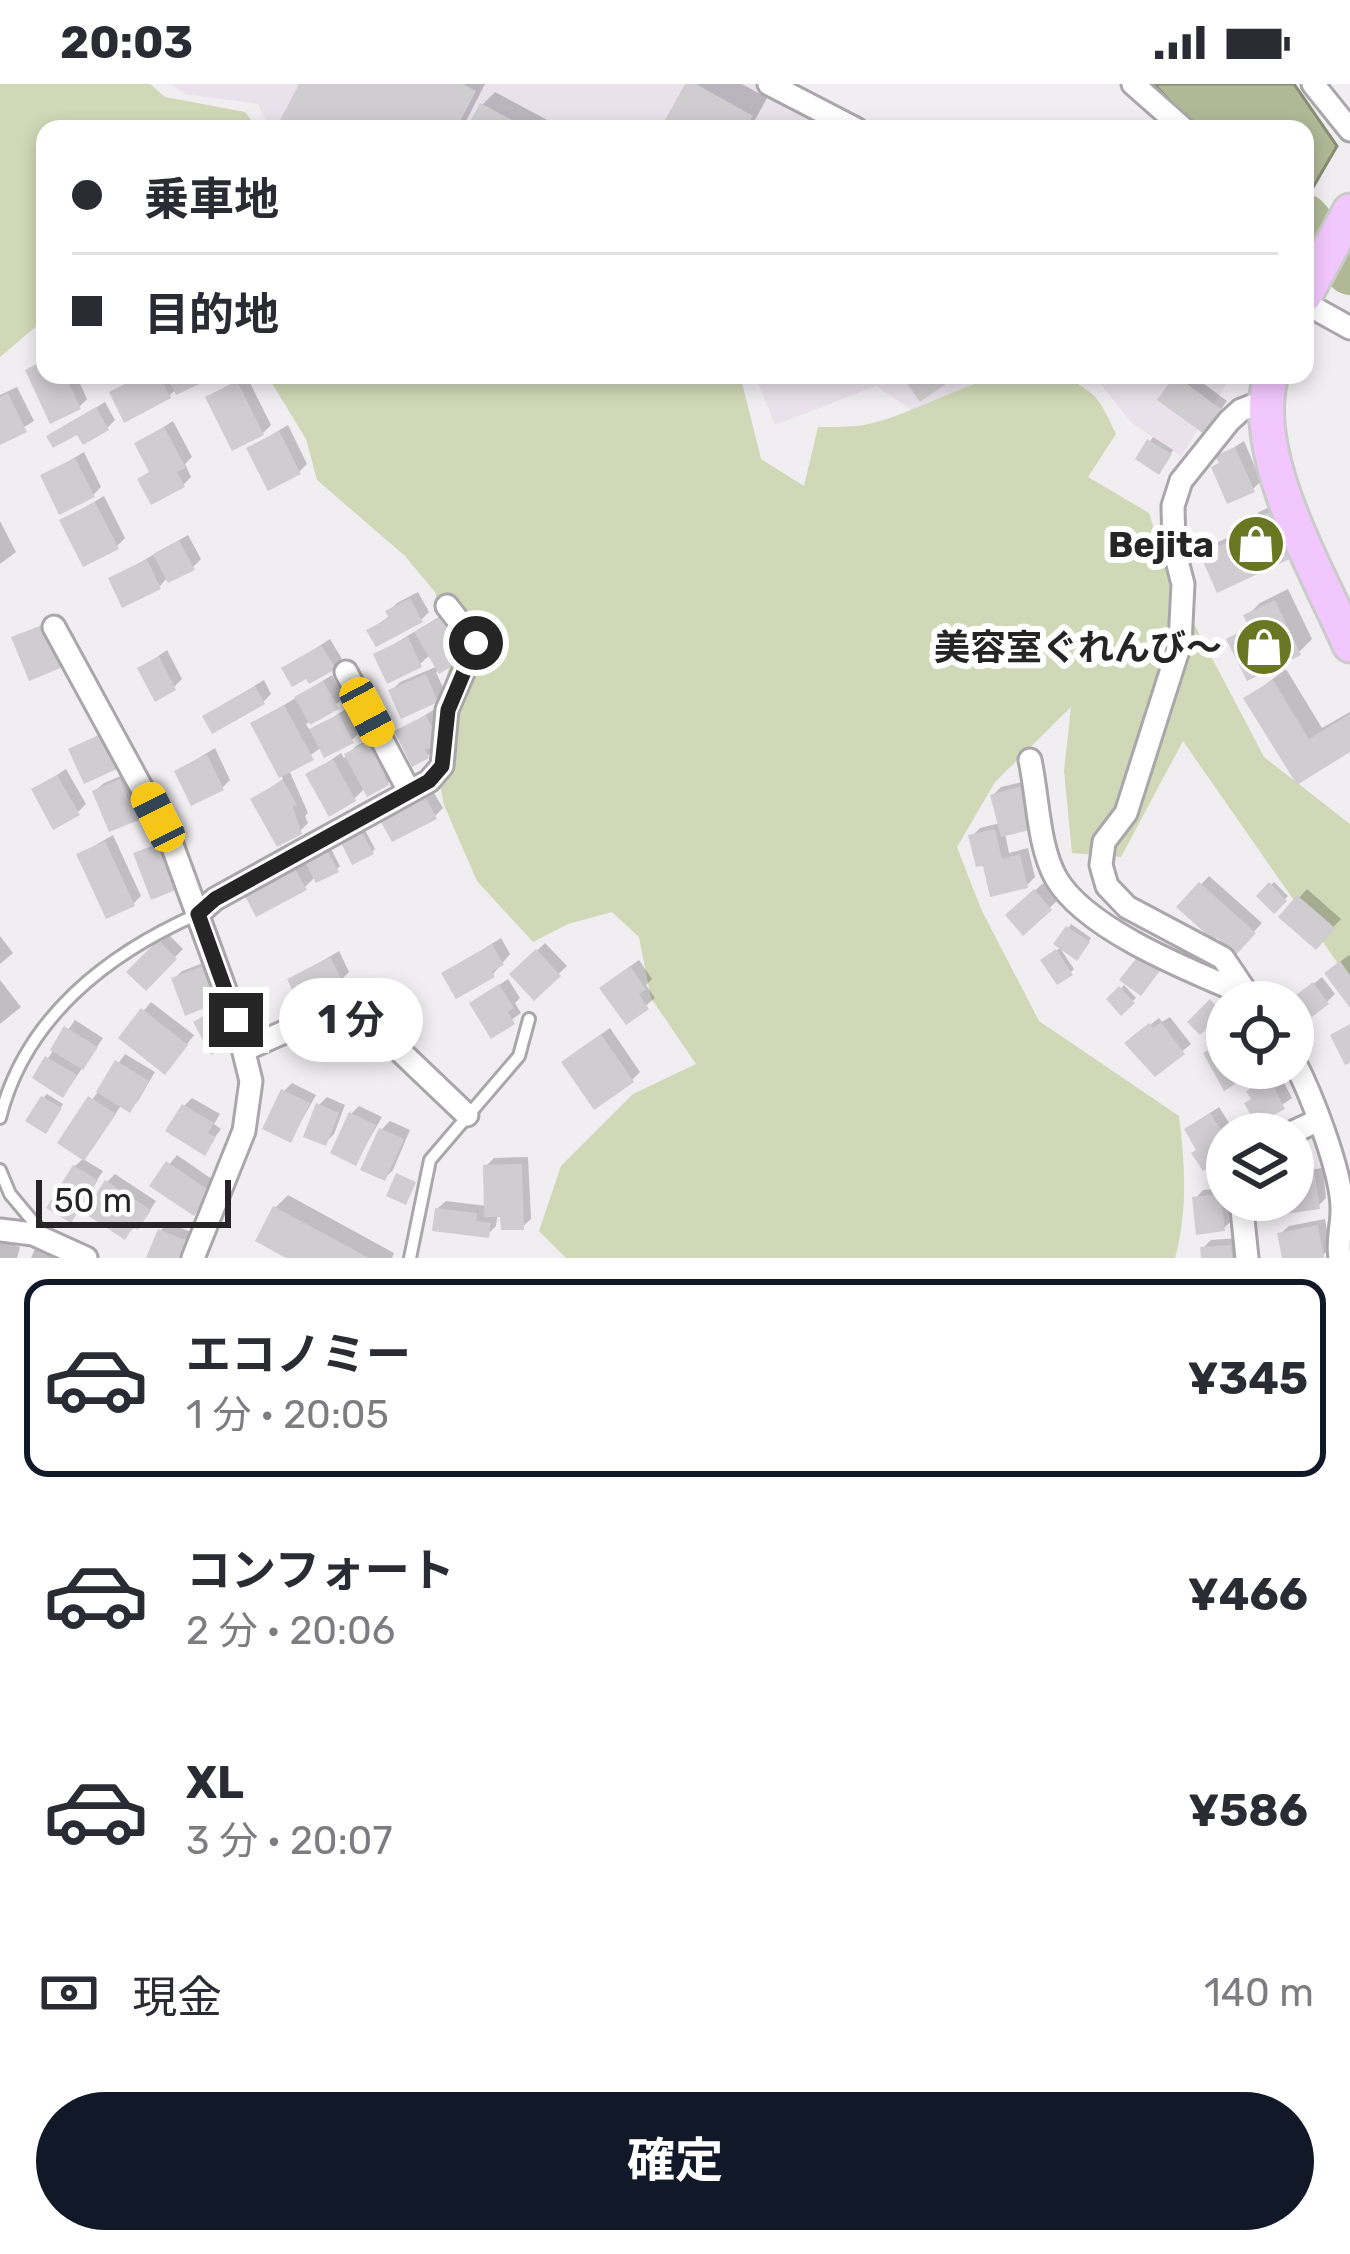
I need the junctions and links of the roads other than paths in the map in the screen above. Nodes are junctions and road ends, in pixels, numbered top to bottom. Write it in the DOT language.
graph roads {
  1 [pos="769,84"];
  2 [pos="1133,84"];
  3 [pos="1312,84"];
  4 [pos="839,120"];
  5 [pos="1174,120"];
  6 [pos="1350,130"];
  7 [pos="1350,211"];
  8 [pos="1314,276"];
  9 [pos="1314,295"];
  10 [pos="1350,328"];
  11 [pos="1269,388"];
  12 [pos="447,605"];
  13 [pos="54,627"];
  14 [pos="1350,645"];
  15 [pos="346,672"];
  16 [pos="1030,760"];
  17 [pos="409,791"];
  18 [pos="198,914"];
  19 [pos="1213,981"];
  20 [pos="1238,981"];
  21 [pos="529,1019"];
  22 [pos="244,1050"];
  23 [pos="1306,1089"];
  24 [pos="467,1115"];
  25 [pos="0,1118"];
  26 [pos="1319,1120"];
  27 [pos="1314,1122"];
  28 [pos="0,1170"];
  29 [pos="1345,1220"];
  30 [pos="1243,1221"];
  31 [pos="0,1230"];
  32 [pos="61,1244"];
  33 [pos="86,1258"];
  34 [pos="194,1258"];
  35 [pos="410,1258"];
  36 [pos="1247,1258"];
  37 [pos="1340,1258"];
  1 -- 4 [label="street"];
  2 -- 5 [label="street"];
  3 -- 6 [label="street"];
  7 -- 8 [label="main road"];
  9 -- 10 [label="street"];
  11 -- 14 [label="main road"];
  11 -- 20 [label="street"];
  12 -- 17 [label="street"];
  13 -- 18 [label="street"];
  15 -- 17 [label="street"];
  16 -- 19 [label="street"];
  17 -- 18 [label="street"];
  18 -- 22 [label="street"];
  18 -- 25 [label="lane"];
  21 -- 24 [label="lane"];
  22 -- 24 [label="street"];
  22 -- 34 [label="street"];
  23 -- 26 [label="street"];
  24 -- 35 [label="lane"];
  26 -- 27 [label="street"];
  26 -- 29 [label="street"];
  28 -- 32 [label="lane"];
  29 -- 37 [label="street"];
  30 -- 36 [label="street"];
  31 -- 32 [label="street"];
  32 -- 33 [label="street"];
}
